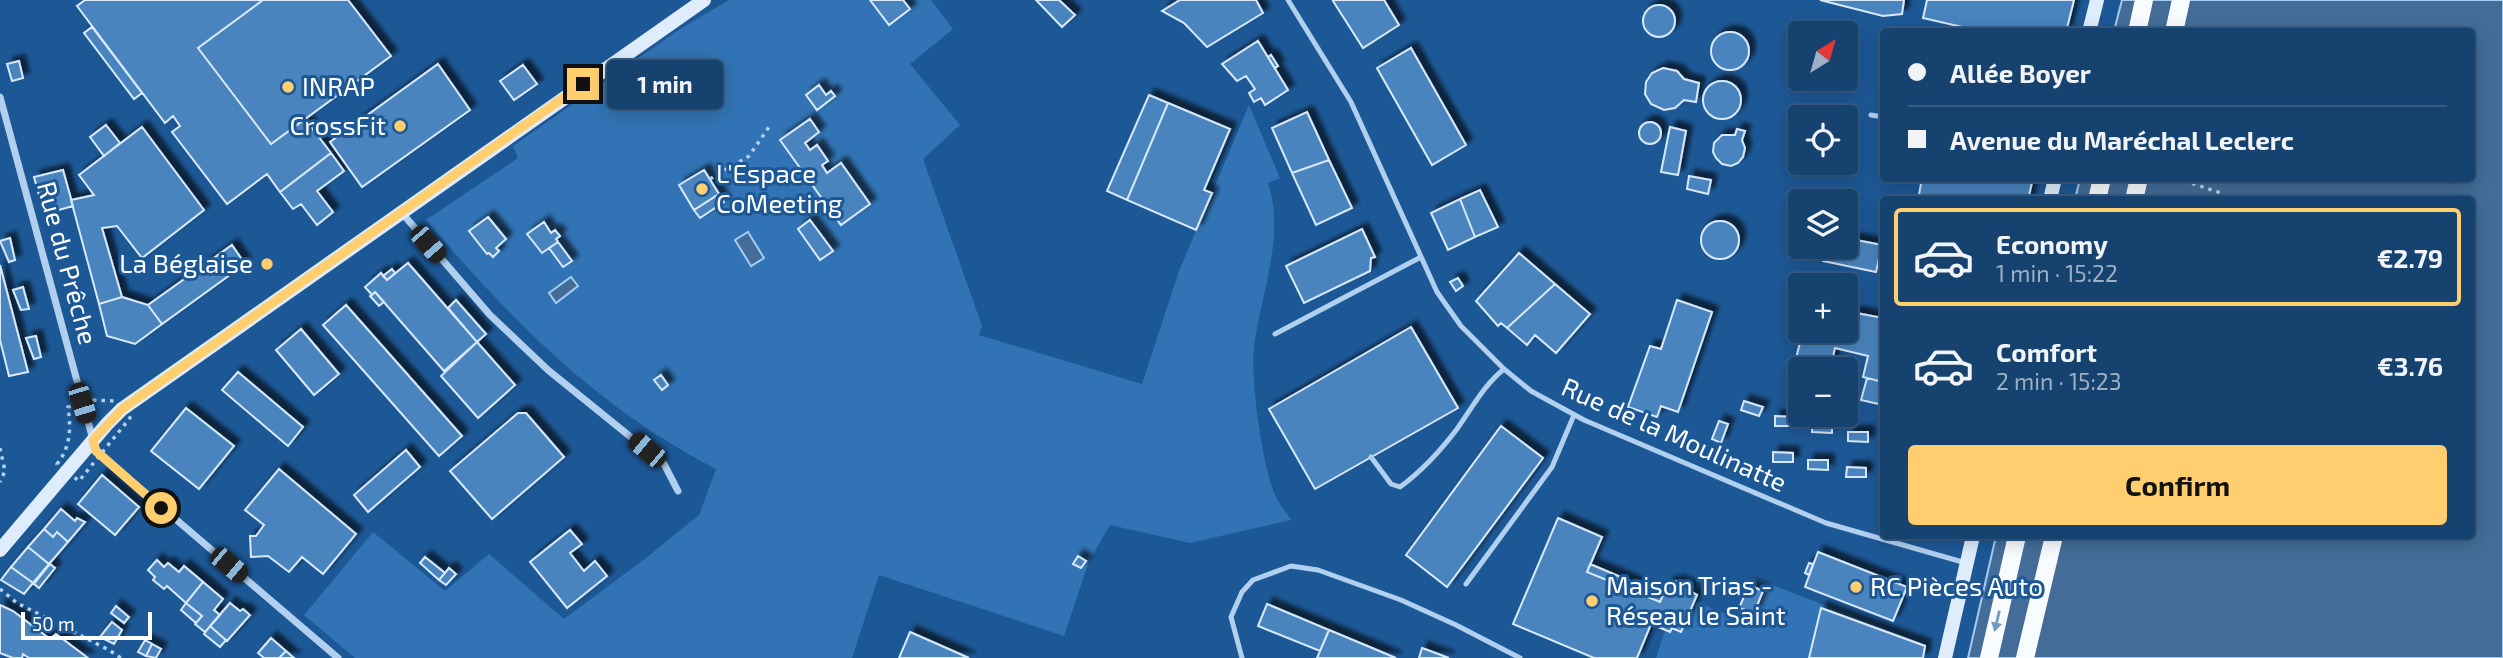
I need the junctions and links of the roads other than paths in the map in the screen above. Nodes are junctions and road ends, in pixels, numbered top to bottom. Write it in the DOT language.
graph roads {
  1 [pos="704,0"];
  2 [pos="1288,0"];
  3 [pos="2097,0"];
  4 [pos="2144,0"];
  5 [pos="2181,0"];
  6 [pos="2090,28"];
  7 [pos="2138,28"];
  8 [pos="2175,28"];
  9 [pos="0,97"];
  10 [pos="1871,115"];
  11 [pos="1880,116"];
  12 [pos="402,212"];
  13 [pos="1421,257"];
  14 [pos="1275,334"];
  15 [pos="1504,369"];
  16 [pos="1574,415"];
  17 [pos="93,440"];
  18 [pos="1371,457"];
  19 [pos="678,491"];
  20 [pos="1880,538"];
  21 [pos="1882,539"];
  22 [pos="1972,539"];
  23 [pos="2016,539"];
  24 [pos="2053,539"];
  25 [pos="0,550"];
  26 [pos="1967,563"];
  27 [pos="1466,584"];
  28 [pos="338,658"];
  29 [pos="1242,658"];
  30 [pos="1520,658"];
  31 [pos="1945,658"];
  32 [pos="1989,658"];
  33 [pos="2025,658"];
  1 -- 12 [label="street"];
  2 -- 13 [label="lane, Rue de la Moulinatte"];
  3 -- 6 [label="street"];
  4 -- 7 [label="main road"];
  5 -- 8 [label="main road"];
  9 -- 17 [label="street, Rue du Prêche"];
  10 -- 11 [label="lane"];
  12 -- 17 [label="street"];
  12 -- 19 [label="street"];
  13 -- 14 [label="lane"];
  13 -- 15 [label="lane, Rue de la Moulinatte"];
  15 -- 16 [label="lane, Rue de la Moulinatte"];
  15 -- 18 [label="lane"];
  16 -- 20 [label="lane, Rue de la Moulinatte"];
  16 -- 27 [label="lane"];
  17 -- 25 [label="street"];
  17 -- 28 [label="street"];
  21 -- 26 [label="lane, Rue de la Moulinatte"];
  22 -- 26 [label="street"];
  23 -- 32 [label="main road, one-way"];
  24 -- 33 [label="main road"];
  26 -- 31 [label="street"];
  29 -- 30 [label="lane"];
}
